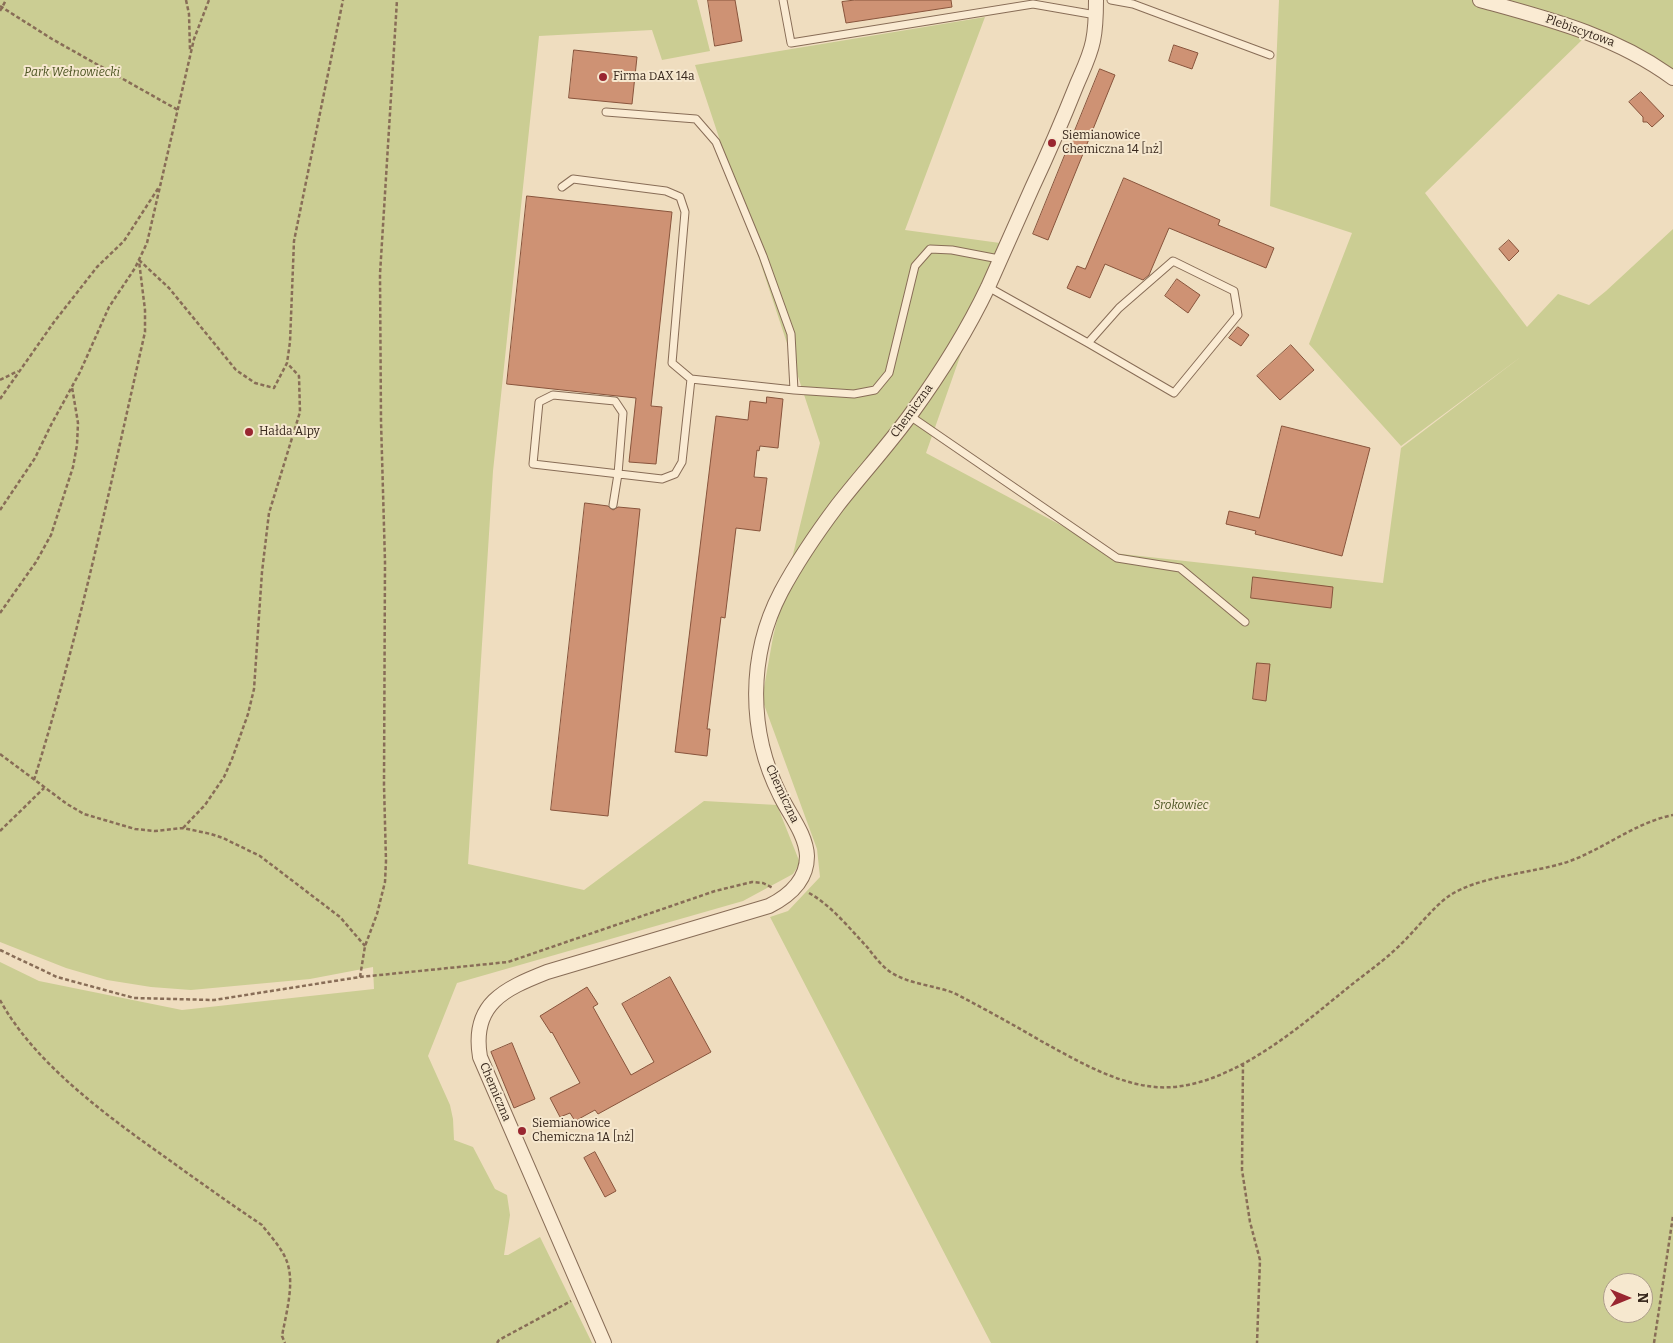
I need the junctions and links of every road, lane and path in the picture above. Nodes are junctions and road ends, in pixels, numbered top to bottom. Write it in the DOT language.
graph roads {
  1 [pos="6,0"];
  2 [pos="186,0"];
  3 [pos="209,0"];
  4 [pos="343,0"];
  5 [pos="397,0"];
  6 [pos="783,0"];
  7 [pos="1096,0"];
  8 [pos="1111,0"];
  9 [pos="1480,0"];
  10 [pos="1,6"];
  11 [pos="0,10"];
  12 [pos="1096,15"];
  13 [pos="190,54"];
  14 [pos="1270,55"];
  15 [pos="1673,78"];
  16 [pos="178,110"];
  17 [pos="606,112"];
  18 [pos="160,186"];
  19 [pos="562,187"];
  20 [pos="999,259"];
  21 [pos="139,260"];
  22 [pos="988,287"];
  23 [pos="1088,343"];
  24 [pos="287,363"];
  25 [pos="20,371"];
  26 [pos="691,379"];
  27 [pos="0,380"];
  28 [pos="72,387"];
  29 [pos="794,390"];
  30 [pos="0,399"];
  31 [pos="910,416"];
  32 [pos="618,474"];
  33 [pos="613,505"];
  34 [pos="0,510"];
  35 [pos="0,614"];
  36 [pos="1245,622"];
  37 [pos="0,754"];
  38 [pos="34,780"];
  39 [pos="44,788"];
  40 [pos="1673,815"];
  41 [pos="183,828"];
  42 [pos="0,831"];
  43 [pos="797,886"];
  44 [pos="782,899"];
  45 [pos="365,946"];
  46 [pos="0,950"];
  47 [pos="360,977"];
  48 [pos="0,1000"];
  49 [pos="1243,1064"];
  50 [pos="1673,1216"];
  51 [pos="584,1294"];
  52 [pos="285,1343"];
  53 [pos="496,1343"];
  54 [pos="604,1343"];
  55 [pos="1257,1343"];
  56 [pos="1654,1343"];
  1 -- 10 [label="path"];
  2 -- 13 [label="path"];
  3 -- 13 [label="path"];
  4 -- 24 [label="path"];
  5 -- 45 [label="path"];
  6 -- 12 [label="lane"];
  7 -- 12 [label="street, Chemiczna"];
  8 -- 14 [label="lane"];
  9 -- 15 [label="street, Plebiscytowa"];
  10 -- 11 [label="path"];
  10 -- 16 [label="path"];
  12 -- 20 [label="street, Chemiczna"];
  13 -- 16 [label="path"];
  16 -- 18 [label="path"];
  17 -- 29 [label="lane"];
  18 -- 21 [label="path"];
  18 -- 25 [label="path"];
  19 -- 26 [label="lane"];
  20 -- 22 [label="street, Chemiczna"];
  20 -- 29 [label="lane"];
  21 -- 24 [label="path"];
  21 -- 28 [label="path"];
  21 -- 38 [label="path"];
  22 -- 23 [label="lane"];
  22 -- 31 [label="street, Chemiczna"];
  23 -- 23 [label="lane"];
  24 -- 41 [label="path"];
  25 -- 27 [label="path"];
  25 -- 30 [label="path"];
  26 -- 29 [label="lane"];
  26 -- 32 [label="lane"];
  28 -- 34 [label="path"];
  28 -- 35 [label="path"];
  31 -- 36 [label="lane"];
  31 -- 43 [label="street, Chemiczna"];
  32 -- 32 [label="lane"];
  32 -- 33 [label="lane"];
  37 -- 38 [label="path"];
  38 -- 39 [label="path"];
  39 -- 41 [label="path"];
  39 -- 42 [label="path"];
  40 -- 49 [label="path"];
  41 -- 45 [label="path"];
  43 -- 44 [label="street, Chemiczna"];
  43 -- 49 [label="path"];
  44 -- 47 [label="path"];
  44 -- 51 [label="street, Chemiczna"];
  45 -- 47 [label="path"];
  46 -- 47 [label="path"];
  48 -- 52 [label="path"];
  49 -- 55 [label="path"];
  50 -- 56 [label="path"];
  51 -- 53 [label="path"];
  51 -- 54 [label="street, Chemiczna"];
}
